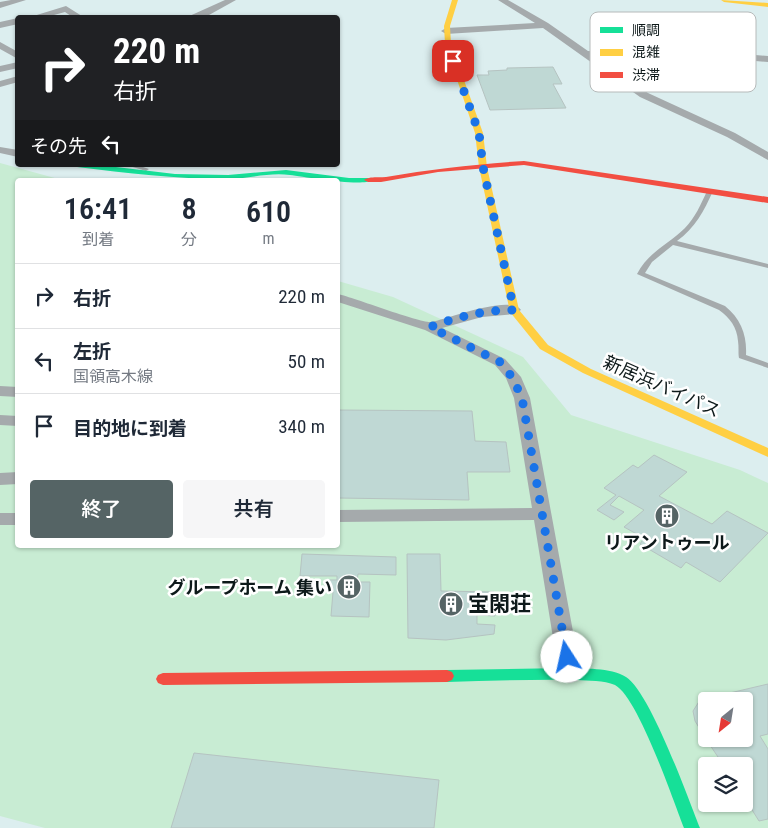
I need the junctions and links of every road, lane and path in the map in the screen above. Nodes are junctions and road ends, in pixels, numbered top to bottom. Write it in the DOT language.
graph roads {
  1 [pos="22,0"];
  2 [pos="52,0"];
  3 [pos="232,0"];
  4 [pos="455,0"];
  5 [pos="502,0"];
  6 [pos="724,0"];
  7 [pos="0,5"];
  8 [pos="768,5"];
  9 [pos="66,9"];
  10 [pos="43,15"];
  11 [pos="76,15"];
  12 [pos="199,15"];
  13 [pos="15,22"];
  14 [pos="0,25"];
  15 [pos="545,25"];
  16 [pos="446,31"];
  17 [pos="3,43"];
  18 [pos="586,54"];
  19 [pos="590,54"];
  20 [pos="15,57"];
  21 [pos="590,57"];
  22 [pos="15,59"];
  23 [pos="0,60"];
  24 [pos="15,60"];
  25 [pos="0,69"];
  26 [pos="15,81"];
  27 [pos="0,84"];
  28 [pos="640,92"];
  29 [pos="0,150"];
  30 [pos="15,153"];
  31 [pos="767,156"];
  32 [pos="95,167"];
  33 [pos="138,167"];
  34 [pos="483,167"];
  35 [pos="301,169"];
  36 [pos="176,176"];
  37 [pos="710,191"];
  38 [pos="768,200"];
  39 [pos="670,242"];
  40 [pos="768,266"];
  41 [pos="340,299"];
  42 [pos="514,310"];
  43 [pos="430,327"];
  44 [pos="768,366"];
  45 [pos="0,391"];
  46 [pos="15,392"];
  47 [pos="0,420"];
  48 [pos="15,421"];
  49 [pos="768,453"];
  50 [pos="15,478"];
  51 [pos="0,479"];
  52 [pos="543,514"];
  53 [pos="340,516"];
  54 [pos="0,519"];
  55 [pos="15,519"];
  56 [pos="570,675"];
  57 [pos="163,679"];
  58 [pos="692,828"];
  1 -- 7 [label="street"];
  2 -- 9 [label="street"];
  3 -- 12 [label="street"];
  4 -- 16 [label="main road"];
  5 -- 15 [label="street"];
  6 -- 8 [label="main road"];
  9 -- 10 [label="street"];
  9 -- 11 [label="street"];
  13 -- 14 [label="street"];
  15 -- 16 [label="street"];
  15 -- 18 [label="street"];
  16 -- 34 [label="main road"];
  17 -- 20 [label="street"];
  18 -- 19 [label="street"];
  18 -- 21 [label="street"];
  22 -- 23 [label="street"];
  24 -- 25 [label="street"];
  26 -- 27 [label="street"];
  28 -- 31 [label="street"];
  29 -- 30 [label="street"];
  32 -- 36 [label="main road"];
  33 -- 36 [label="lane"];
  34 -- 35 [label="main road"];
  34 -- 37 [label="main road"];
  34 -- 42 [label="main road"];
  35 -- 36 [label="main road"];
  37 -- 38 [label="main road"];
  37 -- 39 [label="lane"];
  39 -- 40 [label="lane"];
  39 -- 44 [label="lane"];
  41 -- 43 [label="street"];
  42 -- 43 [label="street"];
  42 -- 49 [label="main road, 新居浜バイパス"];
  43 -- 52 [label="street"];
  45 -- 46 [label="street"];
  47 -- 48 [label="street"];
  50 -- 51 [label="street"];
  52 -- 53 [label="street"];
  52 -- 56 [label="street"];
  54 -- 55 [label="street"];
  56 -- 57 [label="main road"];
  56 -- 58 [label="main road"];
}
